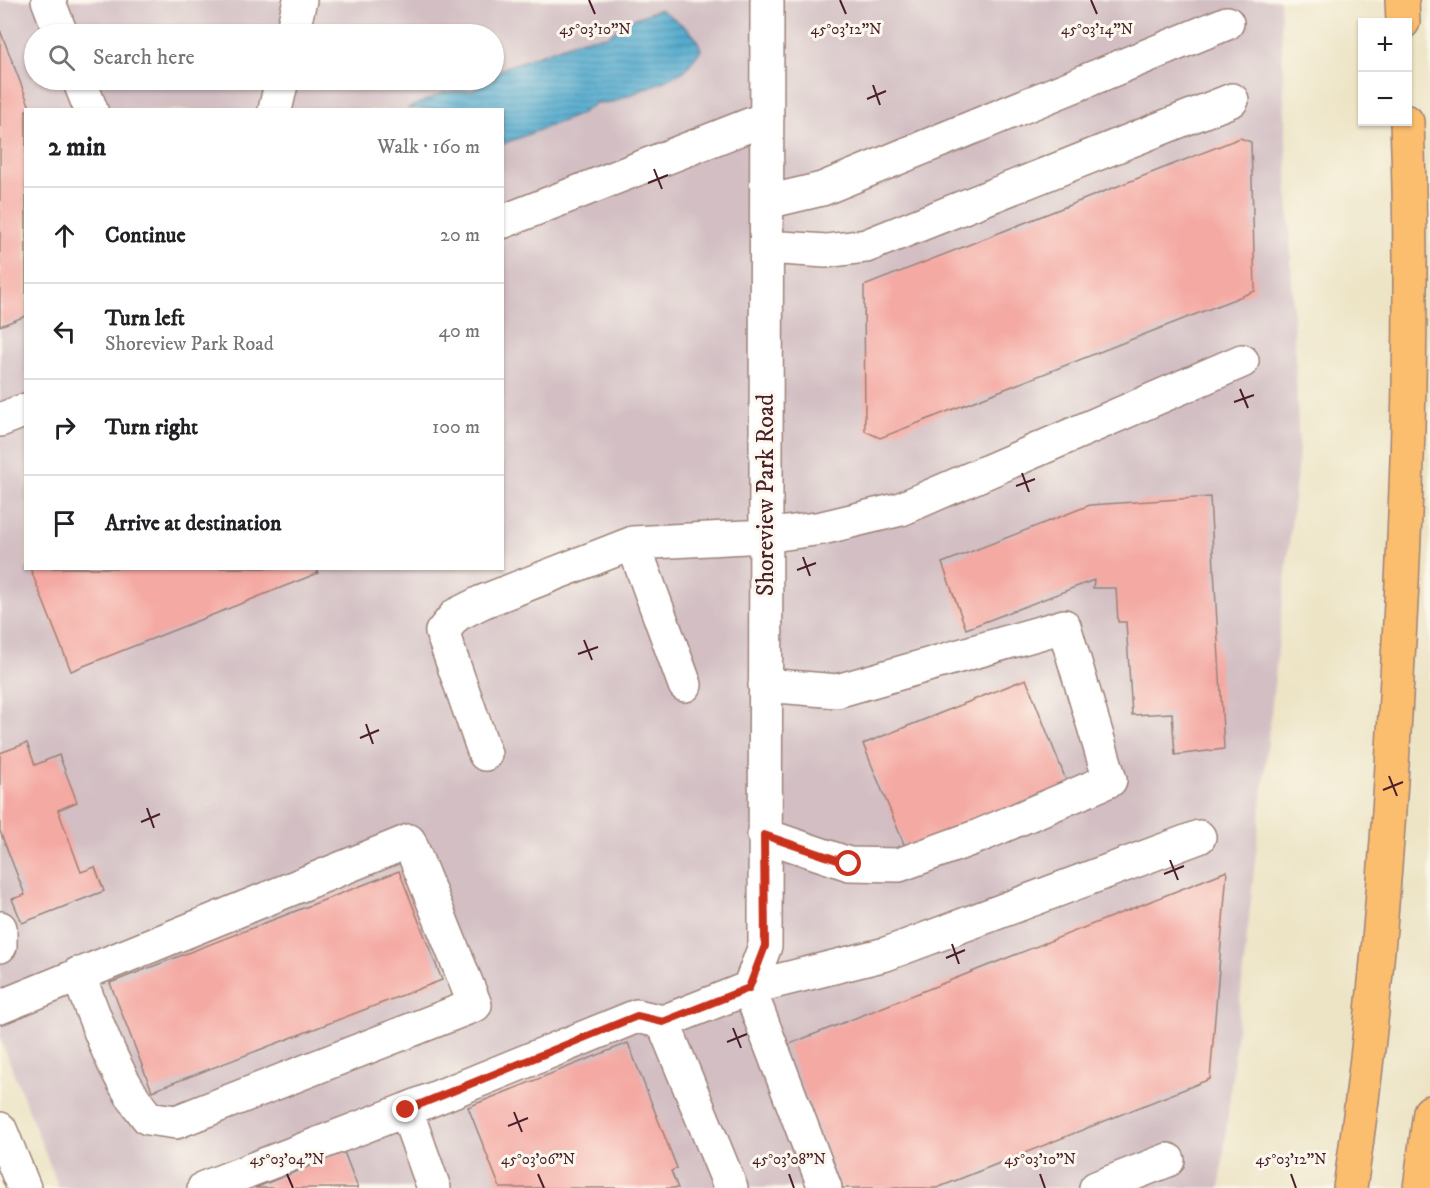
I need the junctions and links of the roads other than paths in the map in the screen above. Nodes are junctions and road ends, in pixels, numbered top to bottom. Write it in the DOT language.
graph roads {
  1 [pos="48,0"];
  2 [pos="300,0"];
  3 [pos="766,0"];
  4 [pos="1402,0"];
  5 [pos="1403,18"];
  6 [pos="1227,22"];
  7 [pos="57,24"];
  8 [pos="294,24"];
  9 [pos="83,90"];
  10 [pos="280,90"];
  11 [pos="1232,100"];
  12 [pos="89,108"];
  13 [pos="275,108"];
  14 [pos="767,118"];
  15 [pos="1407,126"];
  16 [pos="767,202"];
  17 [pos="504,221"];
  18 [pos="766,247"];
  19 [pos="1242,361"];
  20 [pos="24,411"];
  21 [pos="0,420"];
  22 [pos="765,536"];
  23 [pos="633,543"];
  24 [pos="685,685"];
  25 [pos="765,685"];
  26 [pos="485,754"];
  27 [pos="764,835"];
  28 [pos="1198,837"];
  29 [pos="0,928"];
  30 [pos="0,946"];
  31 [pos="78,974"];
  32 [pos="749,988"];
  33 [pos="0,1007"];
  34 [pos="663,1022"];
  35 [pos="406,1110"];
  36 [pos="1430,1112"];
  37 [pos="0,1129"];
  38 [pos="1168,1160"];
  39 [pos="24,1188"];
  40 [pos="204,1188"];
  41 [pos="434,1188"];
  42 [pos="731,1188"];
  43 [pos="825,1188"];
  44 [pos="1096,1188"];
  45 [pos="1350,1188"];
  46 [pos="1420,1188"];
  1 -- 7 [label="street"];
  2 -- 8 [label="street"];
  3 -- 14 [label="street, Shoreview Park Road"];
  4 -- 5 [label="highway"];
  6 -- 16 [label="street"];
  9 -- 12 [label="street"];
  10 -- 13 [label="street"];
  11 -- 18 [label="street"];
  14 -- 16 [label="street, Shoreview Park Road"];
  14 -- 17 [label="street"];
  15 -- 45 [label="highway"];
  16 -- 18 [label="street, Shoreview Park Road"];
  18 -- 22 [label="street, Shoreview Park Road"];
  19 -- 22 [label="street"];
  20 -- 21 [label="street"];
  22 -- 23 [label="street"];
  22 -- 25 [label="street, Shoreview Park Road"];
  23 -- 24 [label="street"];
  23 -- 26 [label="street"];
  25 -- 27 [label="street, Shoreview Park Road"];
  25 -- 27 [label="street"];
  27 -- 32 [label="street, Shoreview Park Road"];
  28 -- 32 [label="street"];
  29 -- 30 [label="street"];
  31 -- 31 [label="street"];
  31 -- 33 [label="street"];
  32 -- 34 [label="street"];
  32 -- 43 [label="street"];
  34 -- 35 [label="street"];
  34 -- 42 [label="street"];
  35 -- 40 [label="street"];
  35 -- 41 [label="street"];
  36 -- 46 [label="highway"];
  37 -- 39 [label="street"];
  38 -- 44 [label="street"];
}
